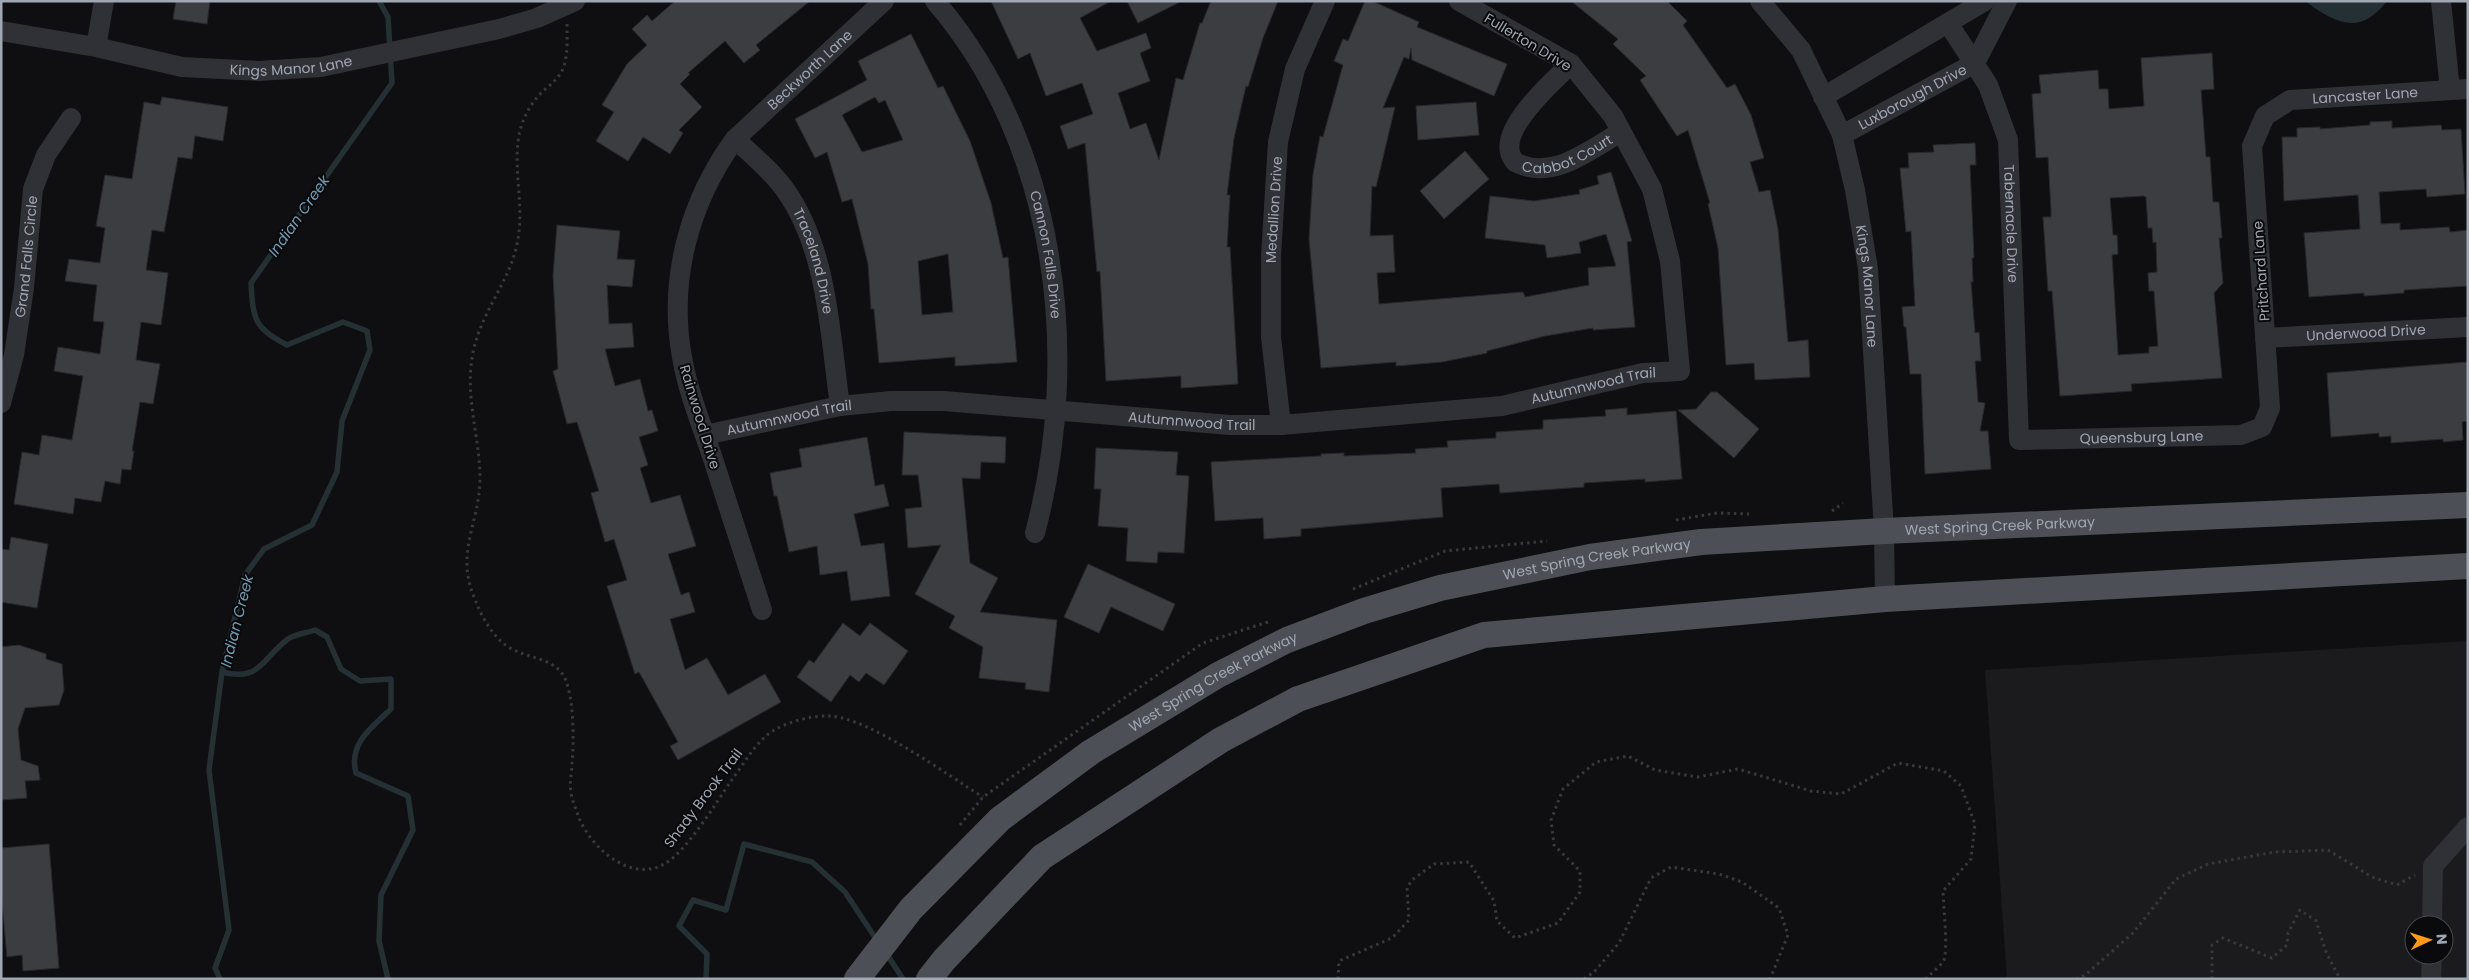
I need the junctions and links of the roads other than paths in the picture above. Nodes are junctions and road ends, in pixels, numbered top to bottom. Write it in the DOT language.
graph roads {
  1 [pos="104,1"];
  2 [pos="884,1"];
  3 [pos="935,1"];
  4 [pos="1325,1"];
  5 [pos="1459,1"];
  6 [pos="1760,1"];
  7 [pos="1985,1"];
  8 [pos="2007,1"];
  9 [pos="2441,1"];
  10 [pos="571,3"];
  11 [pos="1948,23"];
  12 [pos="1,31"];
  13 [pos="96,47"];
  14 [pos="1974,63"];
  15 [pos="1571,64"];
  16 [pos="2459,90"];
  17 [pos="1823,97"];
  18 [pos="2265,116"];
  19 [pos="71,118"];
  20 [pos="1621,132"];
  21 [pos="1842,134"];
  22 [pos="735,139"];
  23 [pos="2468,327"];
  24 [pos="2265,338"];
  25 [pos="1680,371"];
  26 [pos="1,403"];
  27 [pos="840,406"];
  28 [pos="1056,410"];
  29 [pos="1281,425"];
  30 [pos="2262,427"];
  31 [pos="705,435"];
  32 [pos="2019,440"];
  33 [pos="2468,505"];
  34 [pos="1884,531"];
  35 [pos="1035,533"];
  36 [pos="2468,566"];
  37 [pos="1885,599"];
  38 [pos="762,610"];
  39 [pos="2468,827"];
  40 [pos="2432,915"];
  41 [pos="2432,965"];
  42 [pos="937,970"];
  43 [pos="857,979"];
  44 [pos="2432,979"];
  1 -- 13 [label="street"];
  2 -- 22 [label="street, Beckworth Lane"];
  3 -- 28 [label="street, Cannon Falls Drive"];
  4 -- 29 [label="street, Medallion Drive"];
  5 -- 15 [label="street, Fullerton Drive"];
  6 -- 17 [label="street, Kings Manor Lane"];
  7 -- 11 [label="street"];
  8 -- 14 [label="street, Luxborough Drive"];
  9 -- 16 [label="street"];
  10 -- 13 [label="street, Kings Manor Lane"];
  11 -- 14 [label="street, Tabernacle Drive"];
  11 -- 17 [label="street"];
  12 -- 13 [label="street, Kings Manor Lane"];
  14 -- 21 [label="street, Luxborough Drive"];
  14 -- 32 [label="street, Tabernacle Drive"];
  15 -- 20 [label="street, Fullerton Drive"];
  15 -- 20 [label="street, Cabbot Court"];
  16 -- 18 [label="street, Lancaster Lane"];
  17 -- 21 [label="street, Kings Manor Lane"];
  18 -- 24 [label="street, Pritchard Lane"];
  19 -- 26 [label="street, Grand Falls Circle"];
  20 -- 25 [label="street, Fullerton Drive"];
  21 -- 34 [label="street, Kings Manor Lane"];
  22 -- 27 [label="street, Traceland Drive"];
  22 -- 31 [label="street, Rainwood Drive"];
  23 -- 24 [label="street, Underwood Drive"];
  24 -- 30 [label="street, Pritchard Lane"];
  25 -- 29 [label="street, Autumnwood Trail"];
  27 -- 28 [label="street, Autumnwood Trail"];
  27 -- 31 [label="street, Autumnwood Trail"];
  28 -- 29 [label="street, Autumnwood Trail"];
  28 -- 35 [label="street, Cannon Falls Drive"];
  30 -- 32 [label="street, Queensburg Lane"];
  31 -- 38 [label="street, Rainwood Drive"];
  33 -- 34 [label="main road, West Spring Creek Parkway"];
  34 -- 37 [label="street, Kings Manor Lane"];
  34 -- 43 [label="main road, West Spring Creek Parkway"];
  36 -- 37 [label="main road"];
  37 -- 42 [label="main road"];
  39 -- 40 [label="street"];
  41 -- 44 [label="street"];
}
